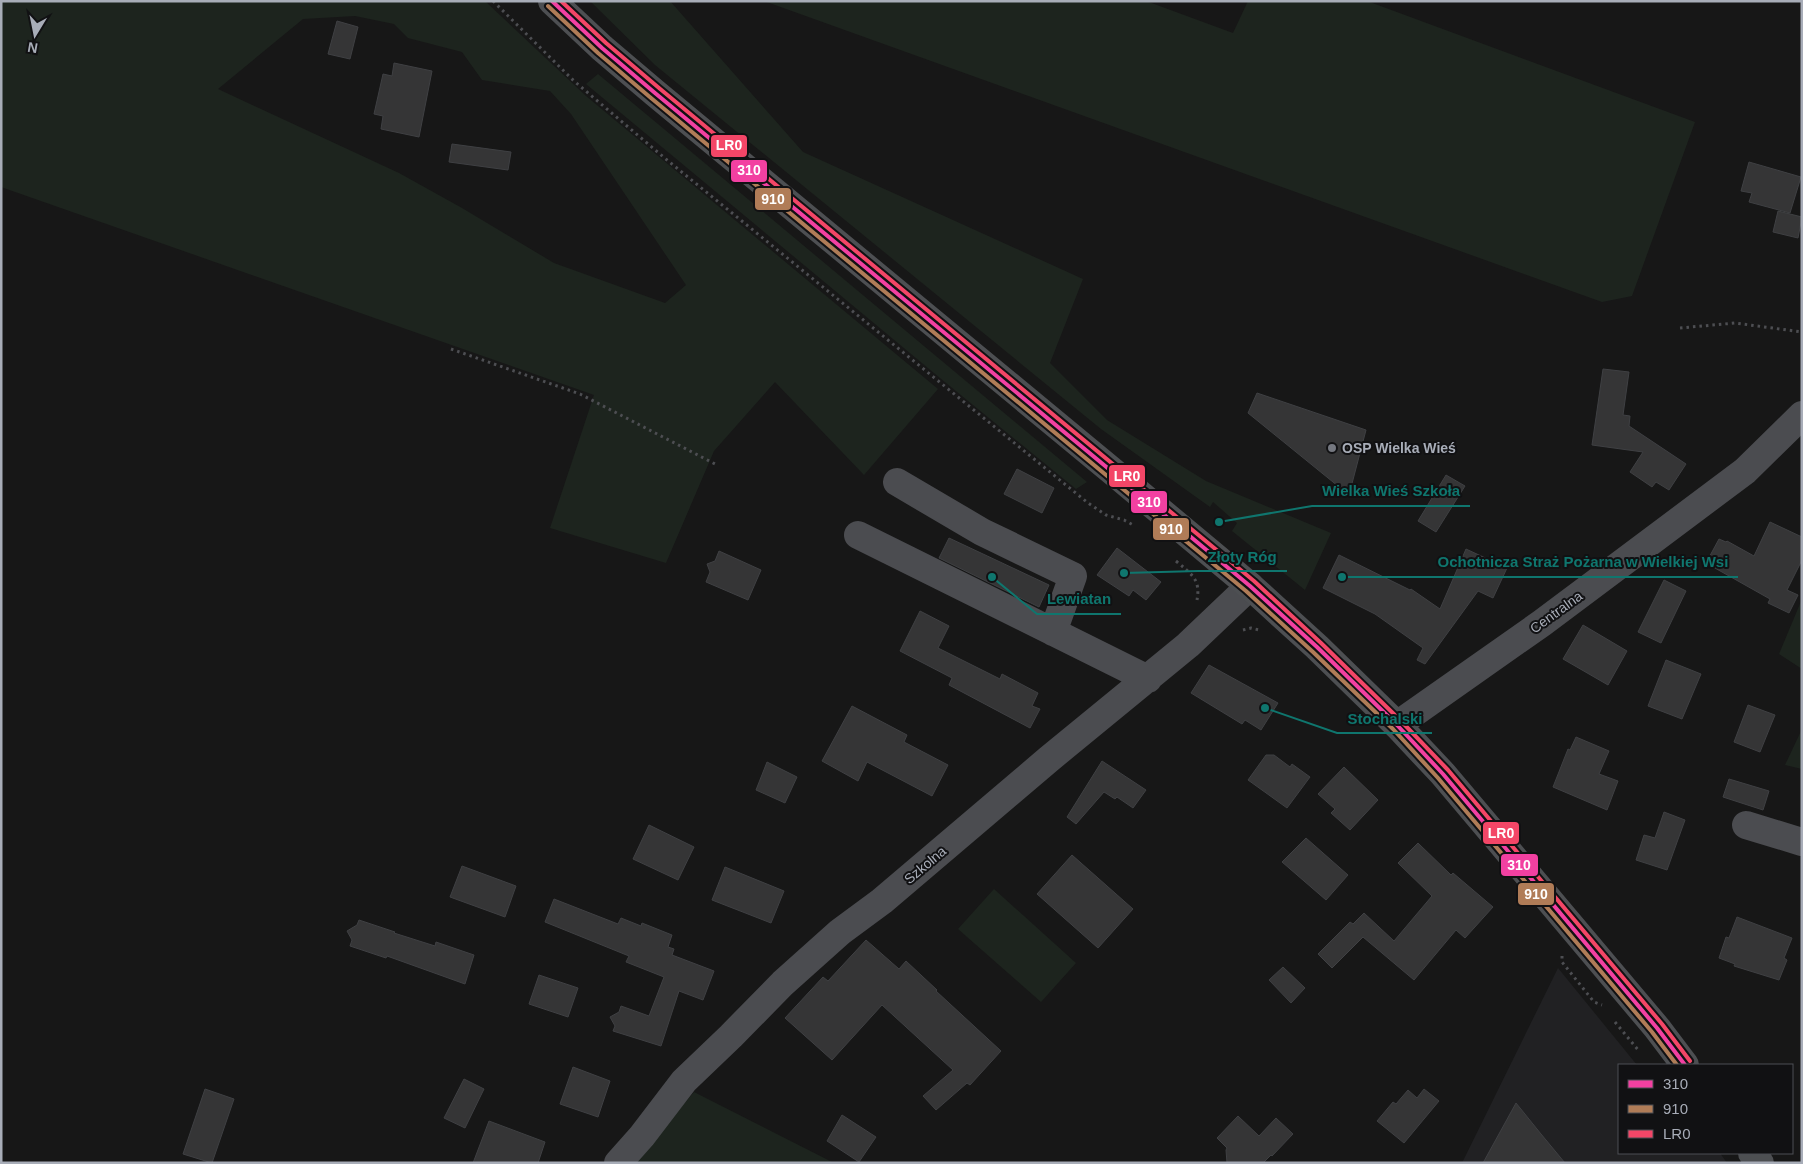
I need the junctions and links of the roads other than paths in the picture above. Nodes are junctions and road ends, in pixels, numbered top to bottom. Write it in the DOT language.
graph roads {
  1 [pos="552,1"];
  2 [pos="1802,415"];
  3 [pos="897,482"];
  4 [pos="858,535"];
  5 [pos="1250,586"];
  6 [pos="1054,632"];
  7 [pos="1148,679"];
  8 [pos="1398,725"];
  9 [pos="1746,825"];
  10 [pos="1802,842"];
  11 [pos="1684,1064"];
  12 [pos="618,1163"];
  1 -- 5 [label="main road"];
  2 -- 8 [label="street, Centralna"];
  3 -- 6 [label="street"];
  4 -- 6 [label="street"];
  5 -- 7 [label="street, Szkolna"];
  5 -- 8 [label="main road"];
  6 -- 7 [label="street"];
  7 -- 12 [label="street, Szkolna"];
  8 -- 11 [label="main road"];
  9 -- 10 [label="street"];
}
